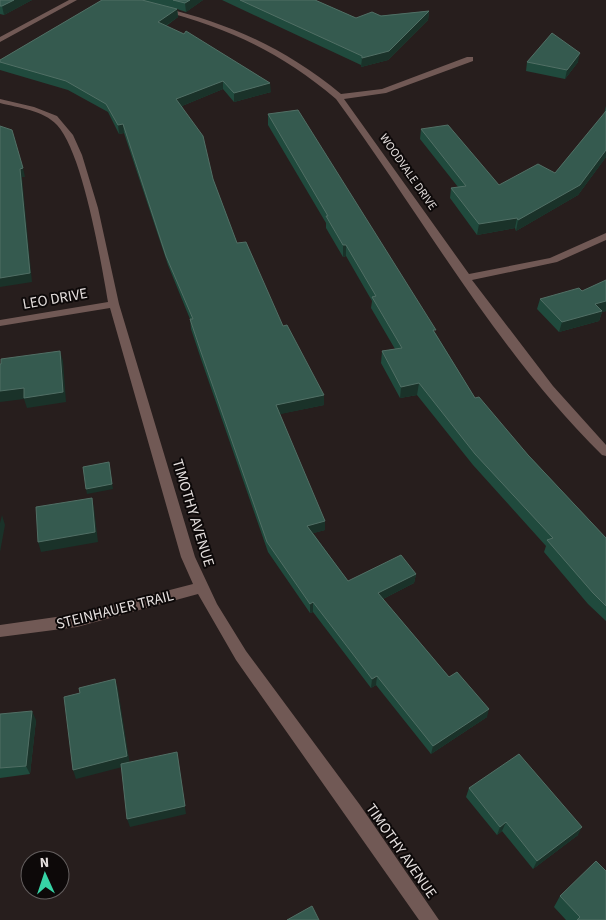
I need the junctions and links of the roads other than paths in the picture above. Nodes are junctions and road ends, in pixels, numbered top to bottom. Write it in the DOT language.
graph roads {
  1 [pos="74,0"];
  2 [pos="150,7"];
  3 [pos="0,40"];
  4 [pos="470,59"];
  5 [pos="339,97"];
  6 [pos="0,101"];
  7 [pos="606,236"];
  8 [pos="466,278"];
  9 [pos="114,304"];
  10 [pos="0,323"];
  11 [pos="606,452"];
  12 [pos="200,588"];
  13 [pos="0,631"];
  14 [pos="430,920"];
  1 -- 3 [label="street"];
  2 -- 5 [label="street, WOODVALE DRIVE"];
  4 -- 5 [label="street"];
  5 -- 8 [label="street, WOODVALE DRIVE"];
  6 -- 9 [label="street, TIMOTHY AVENUE"];
  7 -- 8 [label="street"];
  8 -- 11 [label="street, WOODVALE DRIVE"];
  9 -- 10 [label="street, LEO DRIVE"];
  9 -- 12 [label="street, TIMOTHY AVENUE"];
  12 -- 13 [label="street, STEINHAUER TRAIL"];
  12 -- 14 [label="street, TIMOTHY AVENUE"];
}
